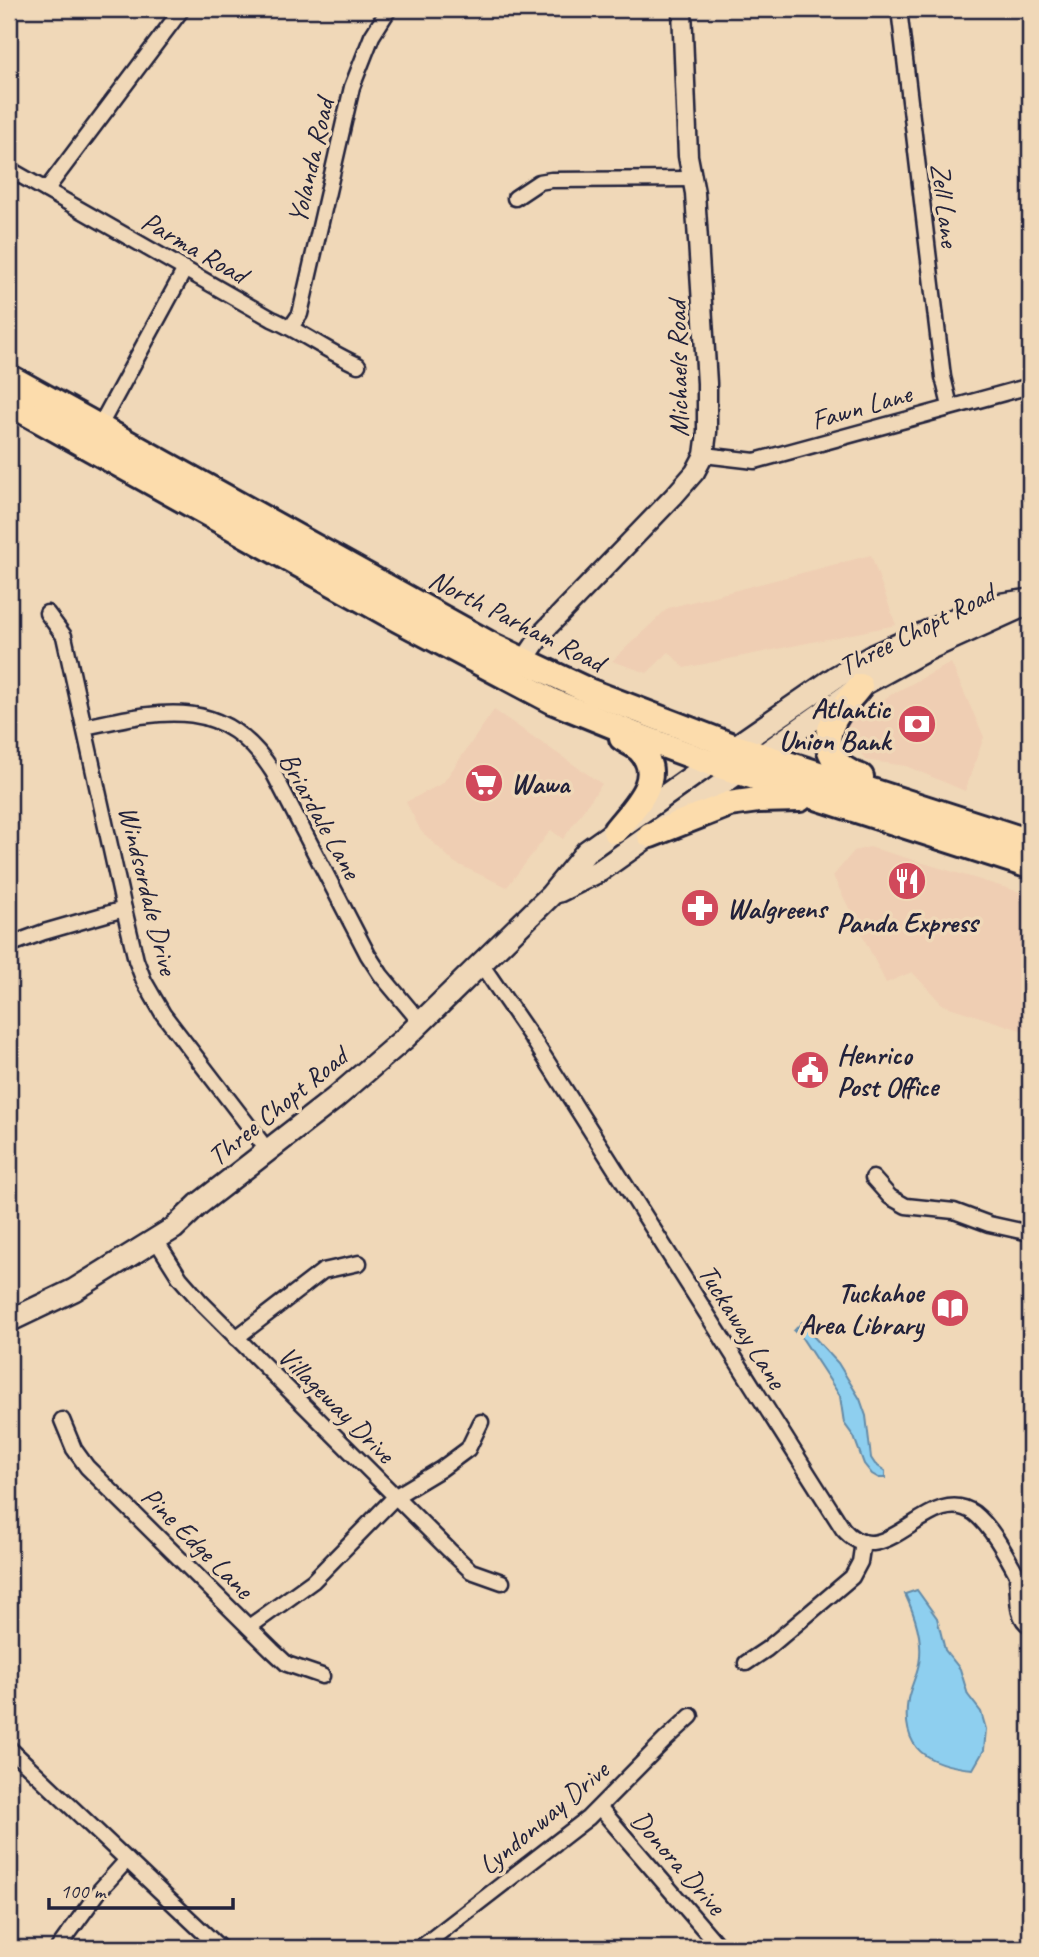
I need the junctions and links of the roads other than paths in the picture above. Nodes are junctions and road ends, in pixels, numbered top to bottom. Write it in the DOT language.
graph roads {
  1 [pos="182,9"];
  2 [pos="389,9"];
  3 [pos="682,9"];
  4 [pos="899,9"];
  5 [pos="9,169"];
  6 [pos="691,178"];
  7 [pos="46,190"];
  8 [pos="514,198"];
  9 [pos="185,269"];
  10 [pos="291,327"];
  11 [pos="358,365"];
  12 [pos="9,377"];
  13 [pos="1030,386"];
  14 [pos="9,403"];
  15 [pos="950,406"];
  16 [pos="93,437"];
  17 [pos="704,455"];
  18 [pos="1030,602"];
  19 [pos="47,613"];
  20 [pos="518,671"];
  21 [pos="860,686"];
  22 [pos="602,722"];
  23 [pos="85,727"];
  24 [pos="735,747"];
  25 [pos="761,756"];
  26 [pos="711,763"];
  27 [pos="738,772"];
  28 [pos="823,799"];
  29 [pos="934,811"];
  30 [pos="615,831"];
  31 [pos="650,835"];
  32 [pos="1030,842"];
  33 [pos="1030,866"];
  34 [pos="551,895"];
  35 [pos="124,909"];
  36 [pos="9,945"];
  37 [pos="481,964"];
  38 [pos="421,1023"];
  39 [pos="268,1151"];
  40 [pos="873,1178"];
  41 [pos="1030,1233"];
  42 [pos="156,1240"];
  43 [pos="359,1263"];
  44 [pos="9,1321"];
  45 [pos="236,1338"];
  46 [pos="62,1420"];
  47 [pos="481,1422"];
  48 [pos="396,1496"];
  49 [pos="863,1542"];
  50 [pos="1016,1575"];
  51 [pos="502,1582"];
  52 [pos="1030,1598"];
  53 [pos="1030,1626"];
  54 [pos="249,1627"];
  55 [pos="746,1663"];
  56 [pos="322,1676"];
  57 [pos="691,1716"];
  58 [pos="9,1748"];
  59 [pos="600,1808"];
  60 [pos="127,1860"];
  61 [pos="58,1948"];
  62 [pos="220,1948"];
  63 [pos="420,1948"];
  64 [pos="720,1948"];
  1 -- 7 [label="street"];
  2 -- 10 [label="street, Yolanda Road"];
  3 -- 6 [label="street, Michaels Road"];
  4 -- 15 [label="street, Zell Lane"];
  5 -- 7 [label="street, Parma Road"];
  6 -- 8 [label="street"];
  6 -- 17 [label="street, Michaels Road"];
  7 -- 9 [label="street, Parma Road"];
  9 -- 10 [label="street, Parma Road"];
  9 -- 16 [label="street"];
  10 -- 11 [label="street, Parma Road"];
  12 -- 16 [label="highway, North Parham Road"];
  13 -- 15 [label="street, Fawn Lane"];
  14 -- 16 [label="highway, North Parham Road"];
  15 -- 17 [label="street, Fawn Lane"];
  16 -- 20 [label="highway, North Parham Road"];
  17 -- 20 [label="street, Michaels Road"];
  18 -- 21 [label="main road, Three Chopt Road"];
  18 -- 24 [label="main road, Three Chopt Road"];
  19 -- 23 [label="street, Windsordale Drive"];
  20 -- 22 [label="highway, North Parham Road"];
  20 -- 24 [label="highway, North Parham Road"];
  21 -- 25 [label="main road, Three Chopt Road"];
  21 -- 29 [label="highway"];
  22 -- 26 [label="highway, North Parham Road"];
  22 -- 30 [label="highway"];
  23 -- 35 [label="street, Windsordale Drive"];
  23 -- 38 [label="street, Briardale Lane"];
  24 -- 25 [label="highway, North Parham Road"];
  24 -- 26 [label="main road, Three Chopt Road"];
  25 -- 27 [label="main road, Three Chopt Road"];
  25 -- 29 [label="highway, North Parham Road"];
  26 -- 27 [label="highway, North Parham Road"];
  26 -- 30 [label="main road, Three Chopt Road"];
  27 -- 28 [label="highway, North Parham Road"];
  27 -- 31 [label="main road, Three Chopt Road"];
  28 -- 31 [label="highway"];
  28 -- 33 [label="highway, North Parham Road"];
  29 -- 32 [label="highway, North Parham Road"];
  30 -- 34 [label="main road, Three Chopt Road"];
  31 -- 34 [label="main road, Three Chopt Road"];
  34 -- 37 [label="main road, Three Chopt Road"];
  35 -- 36 [label="street"];
  35 -- 39 [label="street, Windsordale Drive"];
  37 -- 38 [label="main road, Three Chopt Road"];
  37 -- 49 [label="street, Tuckaway Lane"];
  38 -- 39 [label="main road, Three Chopt Road"];
  39 -- 42 [label="main road, Three Chopt Road"];
  40 -- 41 [label="street"];
  42 -- 44 [label="main road, Three Chopt Road"];
  42 -- 45 [label="street, Villageway Drive"];
  43 -- 45 [label="street"];
  45 -- 48 [label="street, Villageway Drive"];
  46 -- 54 [label="street, Pine Edge Lane"];
  47 -- 48 [label="street"];
  48 -- 51 [label="street, Villageway Drive"];
  48 -- 54 [label="street"];
  49 -- 50 [label="street"];
  49 -- 55 [label="street"];
  50 -- 52 [label="street"];
  50 -- 53 [label="street"];
  54 -- 56 [label="street, Pine Edge Lane"];
  57 -- 59 [label="street, Lyndonway Drive"];
  58 -- 60 [label="street"];
  59 -- 63 [label="street, Lyndonway Drive"];
  59 -- 64 [label="street, Donora Drive"];
  60 -- 61 [label="street"];
  60 -- 62 [label="street"];
}
